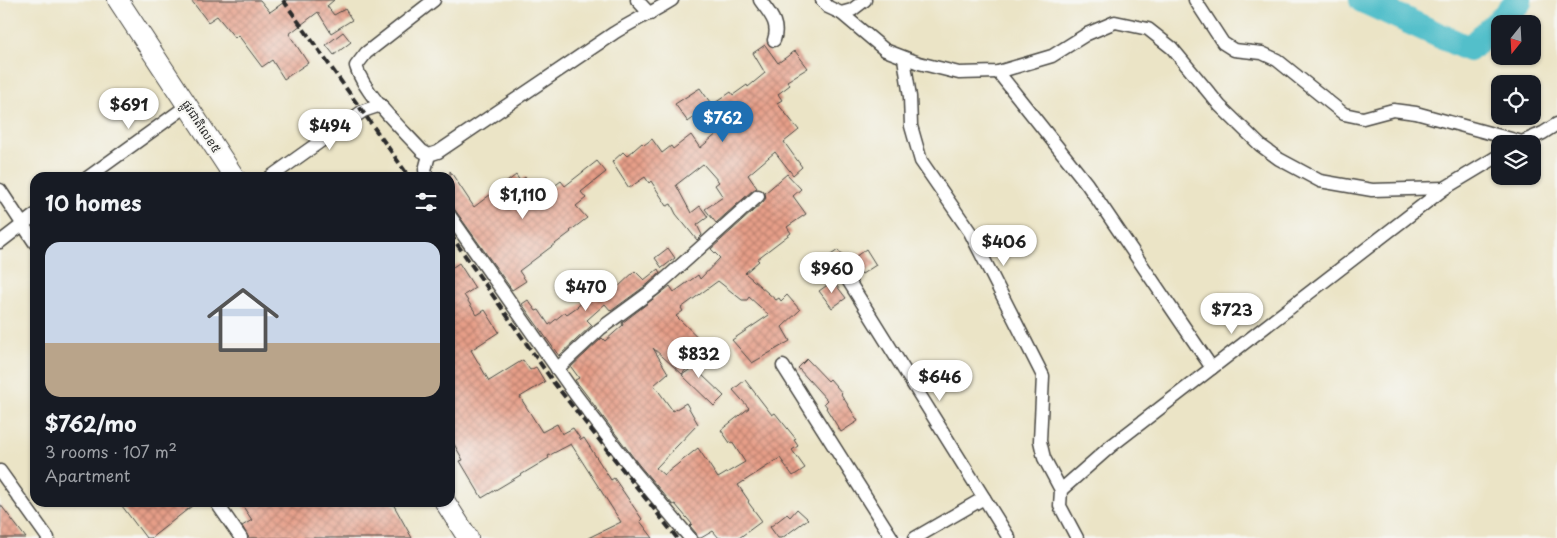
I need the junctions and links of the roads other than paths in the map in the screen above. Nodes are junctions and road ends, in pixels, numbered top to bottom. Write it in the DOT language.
graph roads {
  1 [pos="118,0"];
  2 [pos="434,0"];
  3 [pos="637,0"];
  4 [pos="672,0"];
  5 [pos="760,0"];
  6 [pos="822,0"];
  7 [pos="865,0"];
  8 [pos="1195,0"];
  9 [pos="650,14"];
  10 [pos="841,14"];
  11 [pos="774,40"];
  12 [pos="904,58"];
  13 [pos="998,72"];
  14 [pos="188,105"];
  15 [pos="381,105"];
  16 [pos="1557,124"];
  17 [pos="1492,135"];
  18 [pos="1538,135"];
  19 [pos="429,155"];
  20 [pos="1491,160"];
  21 [pos="95,172"];
  22 [pos="231,172"];
  23 [pos="277,172"];
  24 [pos="425,172"];
  25 [pos="1445,188"];
  26 [pos="0,190"];
  27 [pos="758,196"];
  28 [pos="30,218"];
  29 [pos="455,223"];
  30 [pos="22,224"];
  31 [pos="30,236"];
  32 [pos="0,242"];
  33 [pos="848,280"];
  34 [pos="783,366"];
  35 [pos="1212,368"];
  36 [pos="557,369"];
  37 [pos="0,471"];
  38 [pos="1061,490"];
  39 [pos="984,498"];
  40 [pos="219,507"];
  41 [pos="448,507"];
  42 [pos="48,538"];
  43 [pos="241,538"];
  44 [pos="468,538"];
  45 [pos="690,538"];
  46 [pos="892,538"];
  47 [pos="915,538"];
  48 [pos="1009,538"];
  49 [pos="1077,538"];
  1 -- 14 [label="highway, ផ្លូវជាតិលេខ៥"];
  2 -- 15 [label="street"];
  3 -- 9 [label="street"];
  4 -- 9 [label="street"];
  5 -- 11 [label="street"];
  6 -- 10 [label="street"];
  7 -- 10 [label="street"];
  8 -- 17 [label="street"];
  9 -- 19 [label="street"];
  10 -- 12 [label="street"];
  12 -- 13 [label="street"];
  12 -- 38 [label="street"];
  13 -- 25 [label="street"];
  13 -- 35 [label="street"];
  14 -- 21 [label="street"];
  14 -- 22 [label="highway, ផ្លូវជាតិលេខ៥"];
  15 -- 19 [label="street"];
  15 -- 23 [label="street"];
  16 -- 18 [label="street"];
  19 -- 24 [label="street"];
  20 -- 25 [label="street"];
  25 -- 35 [label="street"];
  26 -- 30 [label="street"];
  27 -- 36 [label="street"];
  28 -- 30 [label="street"];
  29 -- 36 [label="street"];
  30 -- 31 [label="street"];
  30 -- 32 [label="street"];
  33 -- 39 [label="street"];
  34 -- 46 [label="street"];
  35 -- 38 [label="street"];
  36 -- 45 [label="street"];
  37 -- 42 [label="street"];
  38 -- 49 [label="street"];
  39 -- 47 [label="street"];
  39 -- 48 [label="street"];
  40 -- 43 [label="street"];
  41 -- 44 [label="highway"];
}
